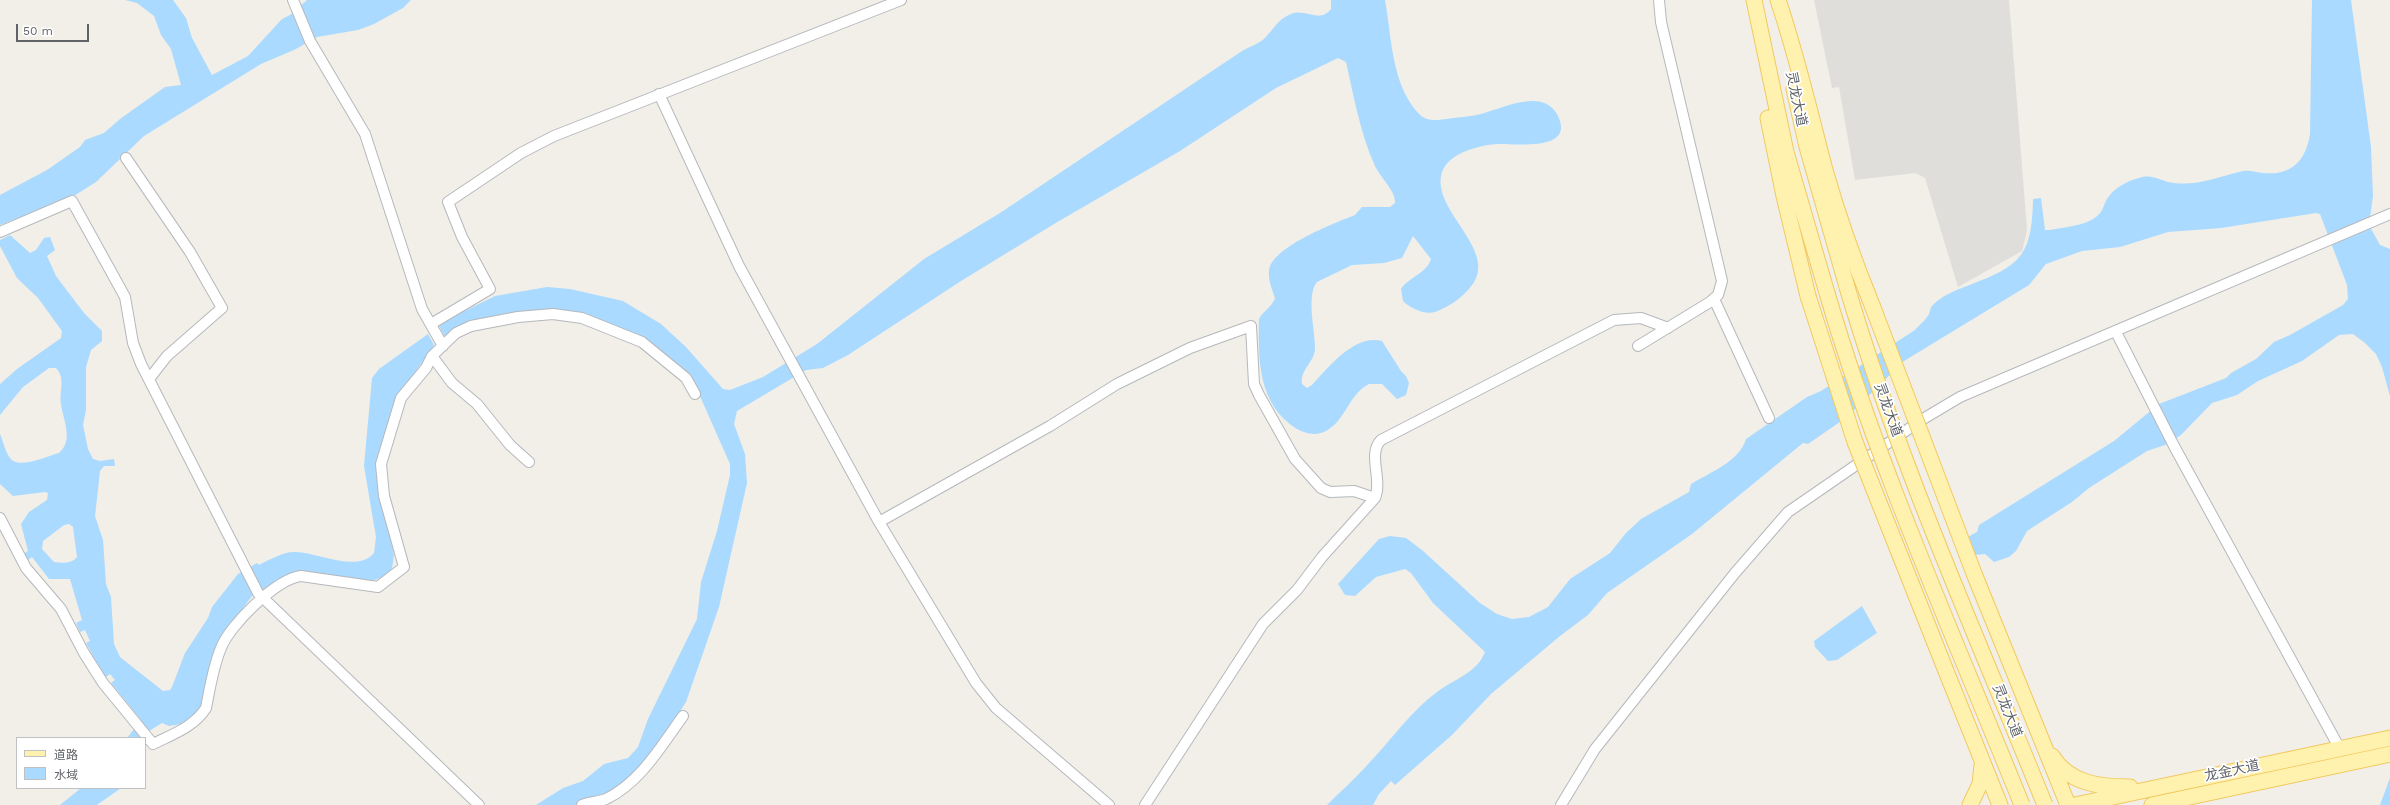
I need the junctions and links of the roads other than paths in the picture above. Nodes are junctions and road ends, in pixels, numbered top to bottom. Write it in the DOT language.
graph roads {
  1 [pos="900,0"];
  2 [pos="1660,0"];
  3 [pos="1753,0"];
  4 [pos="1777,0"];
  5 [pos="294,4"];
  6 [pos="659,94"];
  7 [pos="126,158"];
  8 [pos="2390,214"];
  9 [pos="0,232"];
  10 [pos="1714,299"];
  11 [pos="431,324"];
  12 [pos="1668,328"];
  13 [pos="2116,332"];
  14 [pos="443,346"];
  15 [pos="1638,346"];
  16 [pos="432,356"];
  17 [pos="149,379"];
  18 [pos="696,394"];
  19 [pos="1768,418"];
  20 [pos="529,462"];
  21 [pos="1375,498"];
  22 [pos="0,518"];
  23 [pos="879,522"];
  24 [pos="260,595"];
  25 [pos="683,716"];
  26 [pos="2390,738"];
  27 [pos="2041,739"];
  28 [pos="2340,748"];
  29 [pos="1979,752"];
  30 [pos="2390,754"];
  31 [pos="2157,788"];
  32 [pos="2156,804"];
  33 [pos="479,805"];
  34 [pos="582,805"];
  35 [pos="1108,805"];
  36 [pos="1145,805"];
  37 [pos="1561,805"];
  38 [pos="1970,805"];
  39 [pos="2000,805"];
  40 [pos="2022,805"];
  41 [pos="2045,805"];
  42 [pos="2068,805"];
  43 [pos="2075,805"];
  1 -- 6 [label="street"];
  2 -- 10 [label="street"];
  3 -- 29 [label="main road, bridge"];
  3 -- 40 [label="main road, 灵龙大道, bridge"];
  4 -- 27 [label="main road, bridge"];
  4 -- 41 [label="main road, 灵龙大道, bridge"];
  5 -- 11 [label="street"];
  6 -- 11 [label="street"];
  6 -- 23 [label="street"];
  7 -- 17 [label="street"];
  8 -- 13 [label="street"];
  9 -- 17 [label="street"];
  10 -- 12 [label="street"];
  10 -- 19 [label="street"];
  11 -- 14 [label="street"];
  12 -- 15 [label="street"];
  12 -- 21 [label="street"];
  13 -- 28 [label="street"];
  13 -- 37 [label="street"];
  14 -- 16 [label="street"];
  14 -- 18 [label="street"];
  16 -- 20 [label="street"];
  16 -- 24 [label="street"];
  17 -- 24 [label="street"];
  21 -- 23 [label="street"];
  21 -- 36 [label="street"];
  22 -- 24 [label="street"];
  23 -- 35 [label="street"];
  24 -- 33 [label="street"];
  25 -- 34 [label="street"];
  26 -- 28 [label="main road, 龙金大道"];
  27 -- 31 [label="main road"];
  27 -- 42 [label="main road"];
  28 -- 31 [label="main road, 龙金大道"];
  29 -- 38 [label="main road"];
  29 -- 39 [label="main road"];
  30 -- 32 [label="main road, 龙金大道"];
  31 -- 43 [label="main road, 龙金大道"];
}
